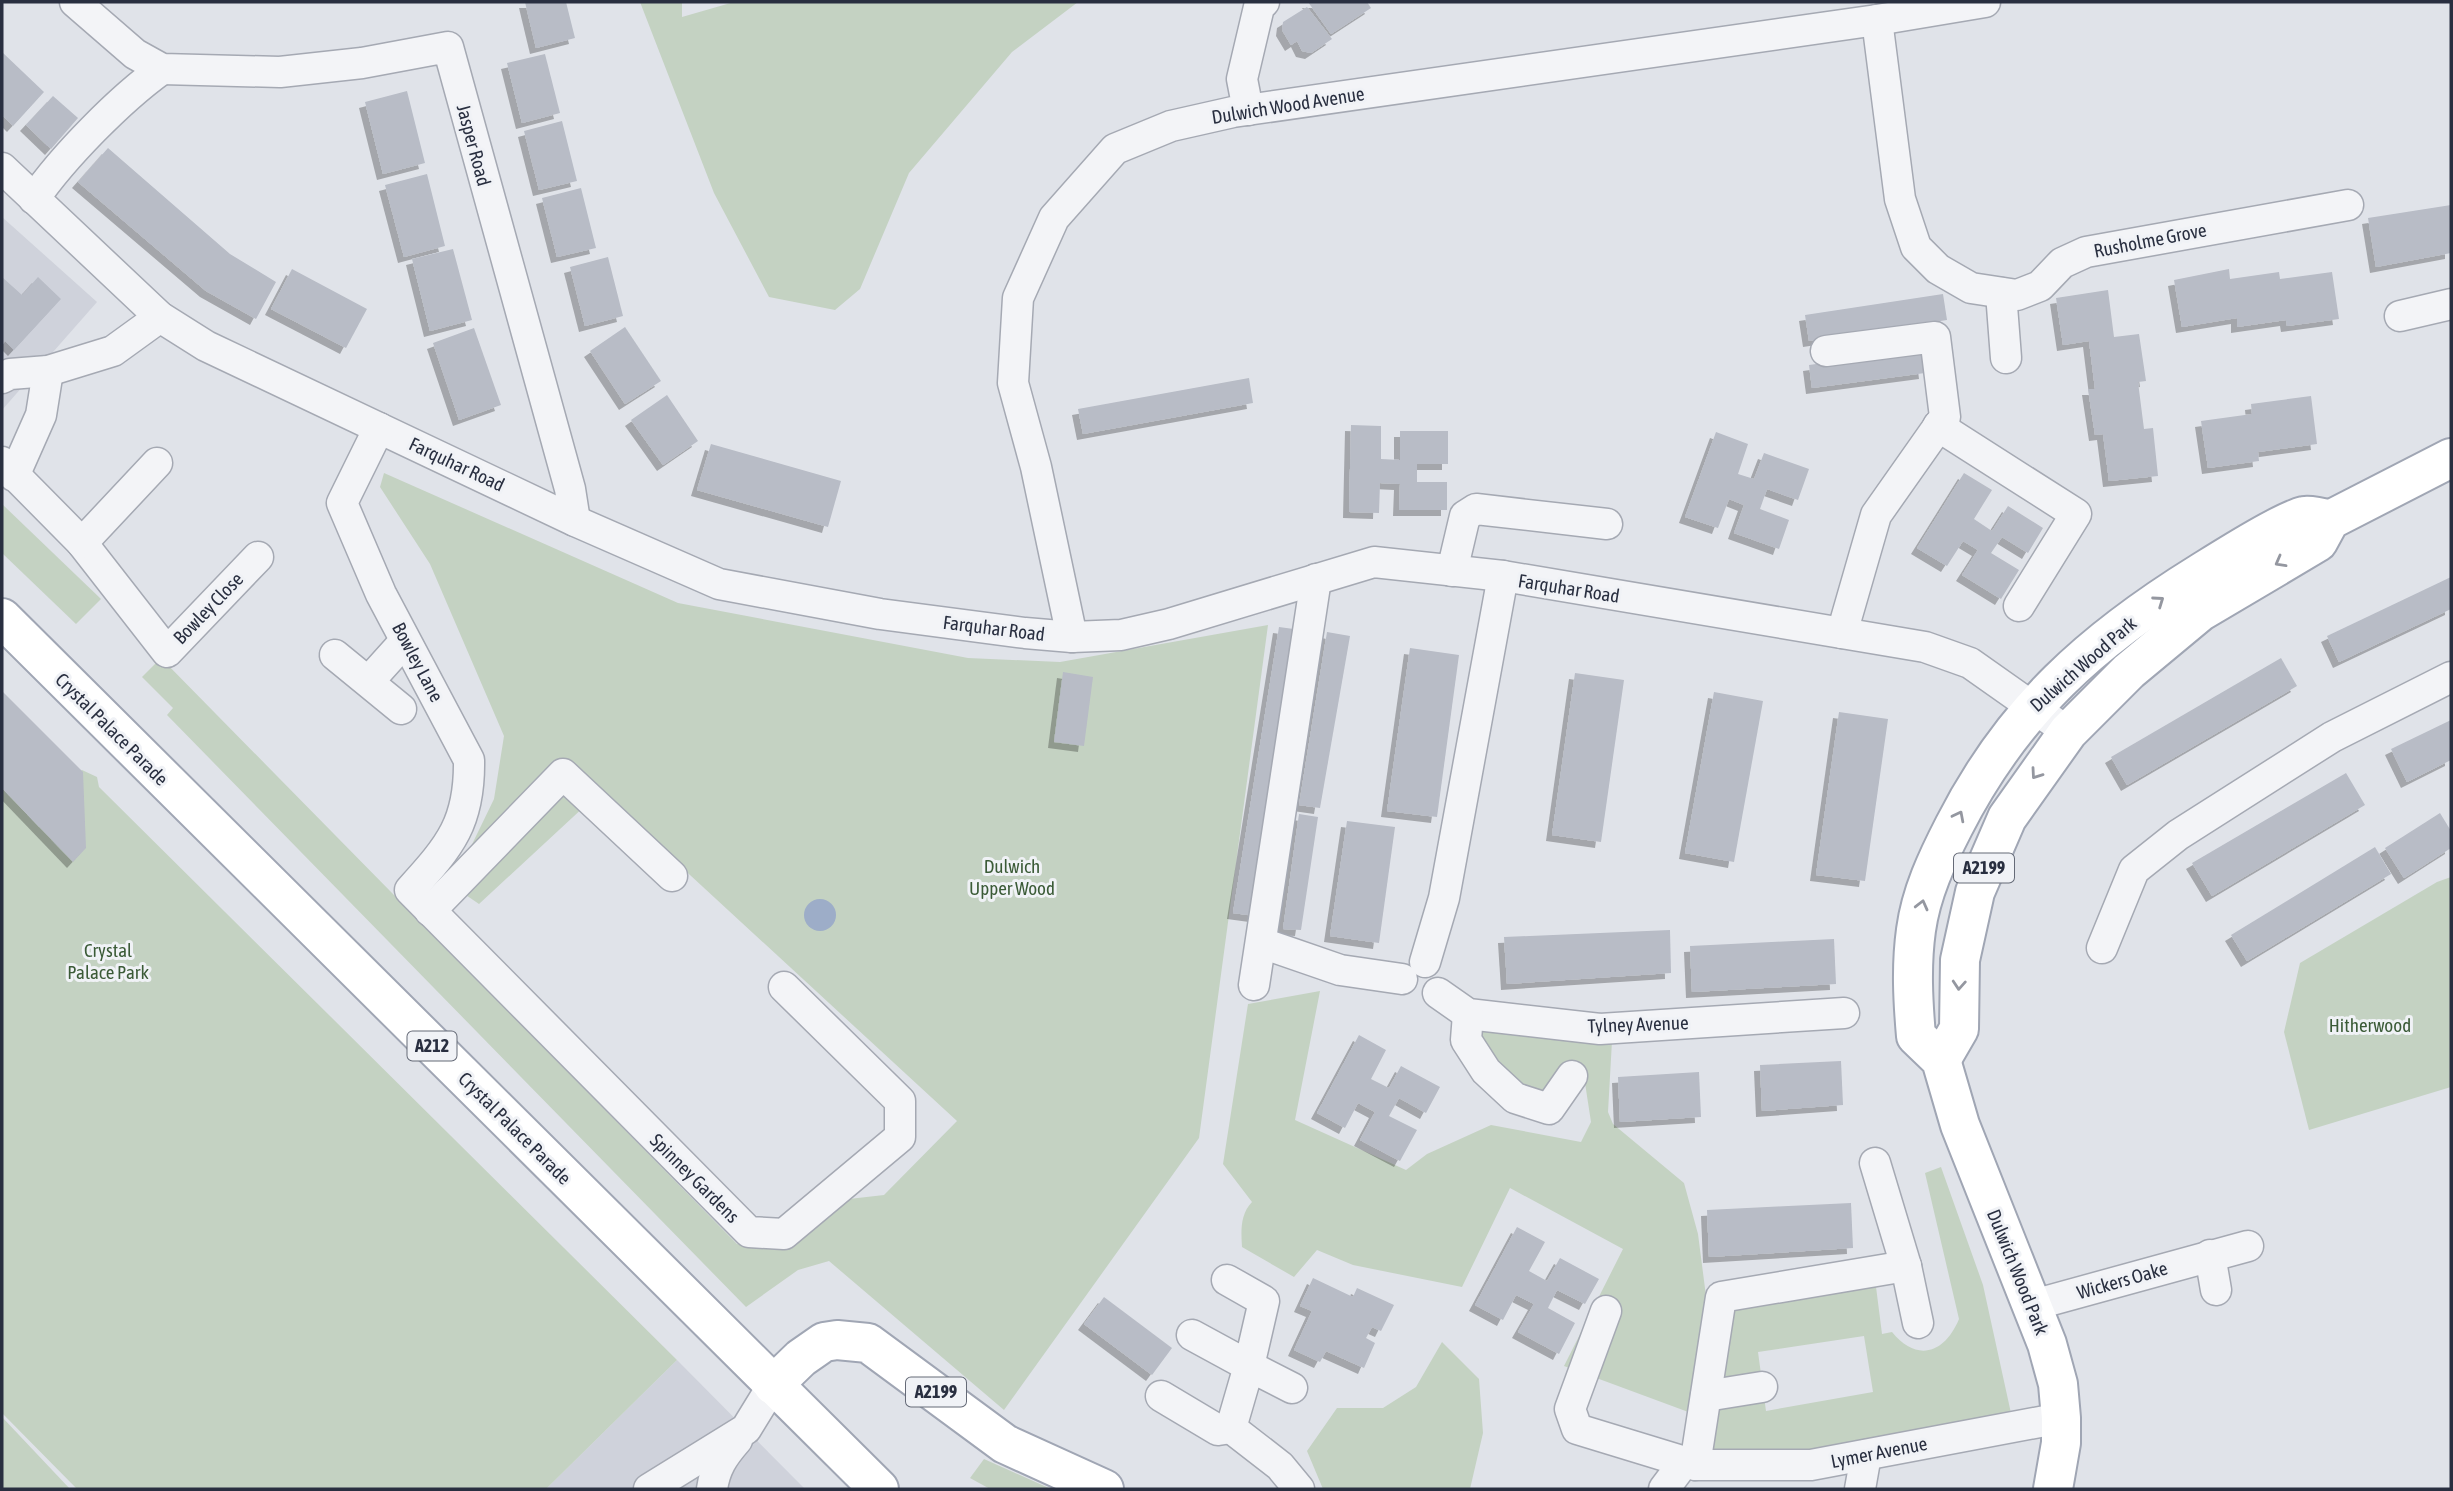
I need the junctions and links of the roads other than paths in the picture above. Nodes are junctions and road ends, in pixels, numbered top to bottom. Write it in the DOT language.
graph roads {
  1 [pos="75,2"];
  2 [pos="1264,2"];
  3 [pos="1985,2"];
  4 [pos="1877,20"];
  5 [pos="162,69"];
  6 [pos="1248,110"];
  7 [pos="2,168"];
  8 [pos="34,199"];
  9 [pos="2348,205"];
  10 [pos="2001,293"];
  11 [pos="2451,304"];
  12 [pos="2400,316"];
  13 [pos="160,317"];
  14 [pos="1826,351"];
  15 [pos="2006,358"];
  16 [pos="48,371"];
  17 [pos="2,378"];
  18 [pos="1938,426"];
  19 [pos="379,428"];
  20 [pos="2451,458"];
  21 [pos="157,463"];
  22 [pos="8,469"];
  23 [pos="2330,520"];
  24 [pos="575,521"];
  25 [pos="1607,524"];
  26 [pos="82,544"];
  27 [pos="258,557"];
  28 [pos="1452,571"];
  29 [pos="1503,576"];
  30 [pos="1316,579"];
  31 [pos="2019,606"];
  32 [pos="2,618"];
  33 [pos="1842,633"];
  34 [pos="1072,637"];
  35 [pos="405,641"];
  36 [pos="335,654"];
  37 [pos="2451,677"];
  38 [pos="369,681"];
  39 [pos="2033,705"];
  40 [pos="401,709"];
  41 [pos="2068,732"];
  42 [pos="672,876"];
  43 [pos="420,900"];
  44 [pos="1262,943"];
  45 [pos="2102,948"];
  46 [pos="1414,971"];
  47 [pos="1254,985"];
  48 [pos="785,987"];
  49 [pos="1844,1013"];
  50 [pos="1468,1014"];
  51 [pos="1941,1060"];
  52 [pos="1572,1076"];
  53 [pos="1875,1163"];
  54 [pos="2248,1246"];
  55 [pos="2210,1255"];
  56 [pos="1906,1266"];
  57 [pos="1227,1280"];
  58 [pos="2216,1290"];
  59 [pos="2033,1305"];
  60 [pos="1606,1311"];
  61 [pos="1919,1324"];
  62 [pos="1192,1335"];
  63 [pos="1249,1366"];
  64 [pos="773,1385"];
  65 [pos="1762,1387"];
  66 [pos="1292,1388"];
  67 [pos="1161,1396"];
  68 [pos="1706,1396"];
  69 [pos="2061,1418"];
  70 [pos="1231,1428"];
  71 [pos="746,1429"];
  72 [pos="1866,1455"];
  73 [pos="1690,1463"];
  74 [pos="649,1489"];
  75 [pos="712,1489"];
  76 [pos="879,1489"];
  77 [pos="1104,1489"];
  78 [pos="1299,1489"];
  79 [pos="1664,1489"];
  80 [pos="1860,1489"];
  81 [pos="2053,1489"];
  1 -- 5 [label="street, Jasper Road"];
  2 -- 6 [label="street"];
  3 -- 4 [label="street, Dulwich Wood Avenue"];
  4 -- 6 [label="street, Dulwich Wood Avenue"];
  4 -- 10 [label="street, Rusholme Grove"];
  5 -- 8 [label="street"];
  5 -- 24 [label="street, Jasper Road"];
  6 -- 34 [label="street, Dulwich Wood Avenue"];
  7 -- 8 [label="street, Farquhar Road"];
  8 -- 13 [label="street, Farquhar Road"];
  9 -- 10 [label="street, Rusholme Grove"];
  10 -- 15 [label="street"];
  11 -- 12 [label="street"];
  13 -- 16 [label="street"];
  13 -- 19 [label="street, Farquhar Road"];
  14 -- 18 [label="street"];
  16 -- 17 [label="street"];
  16 -- 22 [label="street, Bowley Close"];
  18 -- 31 [label="street"];
  18 -- 33 [label="street"];
  19 -- 24 [label="street, Farquhar Road"];
  19 -- 35 [label="street, Bowley Lane"];
  20 -- 23 [label="main road, Dulwich Wood Park / A2199"];
  21 -- 26 [label="street"];
  22 -- 26 [label="street, Bowley Close"];
  39 -- 23 [label="main road, Dulwich Wood Park / A2199, one-way"];
  23 -- 41 [label="main road, Dulwich Wood Park / A2199, one-way"];
  24 -- 34 [label="street, Farquhar Road"];
  25 -- 28 [label="street"];
  26 -- 27 [label="street, Bowley Close"];
  28 -- 29 [label="street, Farquhar Road"];
  28 -- 30 [label="street, Farquhar Road"];
  29 -- 33 [label="street, Farquhar Road"];
  29 -- 46 [label="street"];
  30 -- 34 [label="street, Farquhar Road"];
  30 -- 44 [label="street"];
  32 -- 64 [label="main road, Crystal Palace Parade / A212"];
  33 -- 39 [label="street, Farquhar Road"];
  35 -- 38 [label="street"];
  35 -- 43 [label="street, Bowley Lane"];
  36 -- 38 [label="street"];
  37 -- 45 [label="street"];
  38 -- 40 [label="street"];
  39 -- 41 [label="street, Farquhar Road"];
  51 -- 39 [label="main road, Dulwich Wood Park / A2199, one-way"];
  41 -- 51 [label="main road, Dulwich Wood Park / A2199, one-way"];
  42 -- 43 [label="street"];
  43 -- 48 [label="street, Spinney Gardens"];
  44 -- 46 [label="street"];
  44 -- 47 [label="street"];
  46 -- 50 [label="street, Tylney Avenue"];
  49 -- 50 [label="street, Tylney Avenue"];
  50 -- 52 [label="street"];
  51 -- 59 [label="main road, Dulwich Wood Park / A2199"];
  53 -- 56 [label="street"];
  54 -- 55 [label="street, Wickers Oake"];
  55 -- 58 [label="street"];
  55 -- 59 [label="street, Wickers Oake"];
  56 -- 61 [label="street"];
  56 -- 68 [label="street"];
  57 -- 63 [label="street"];
  59 -- 69 [label="main road, Dulwich Wood Park / A2199"];
  60 -- 73 [label="street, Lymer Avenue"];
  62 -- 63 [label="street"];
  63 -- 66 [label="street"];
  63 -- 70 [label="street"];
  64 -- 71 [label="street"];
  64 -- 76 [label="main road, Crystal Palace Parade / A212"];
  64 -- 77 [label="main road, A2199"];
  65 -- 68 [label="street"];
  67 -- 70 [label="street"];
  68 -- 73 [label="street"];
  69 -- 72 [label="street, Lymer Avenue"];
  69 -- 81 [label="main road, Dulwich Wood Park / A2199"];
  70 -- 78 [label="street"];
  71 -- 74 [label="street"];
  71 -- 75 [label="street"];
  72 -- 73 [label="street, Lymer Avenue"];
  72 -- 80 [label="street"];
  73 -- 79 [label="street"];
}
